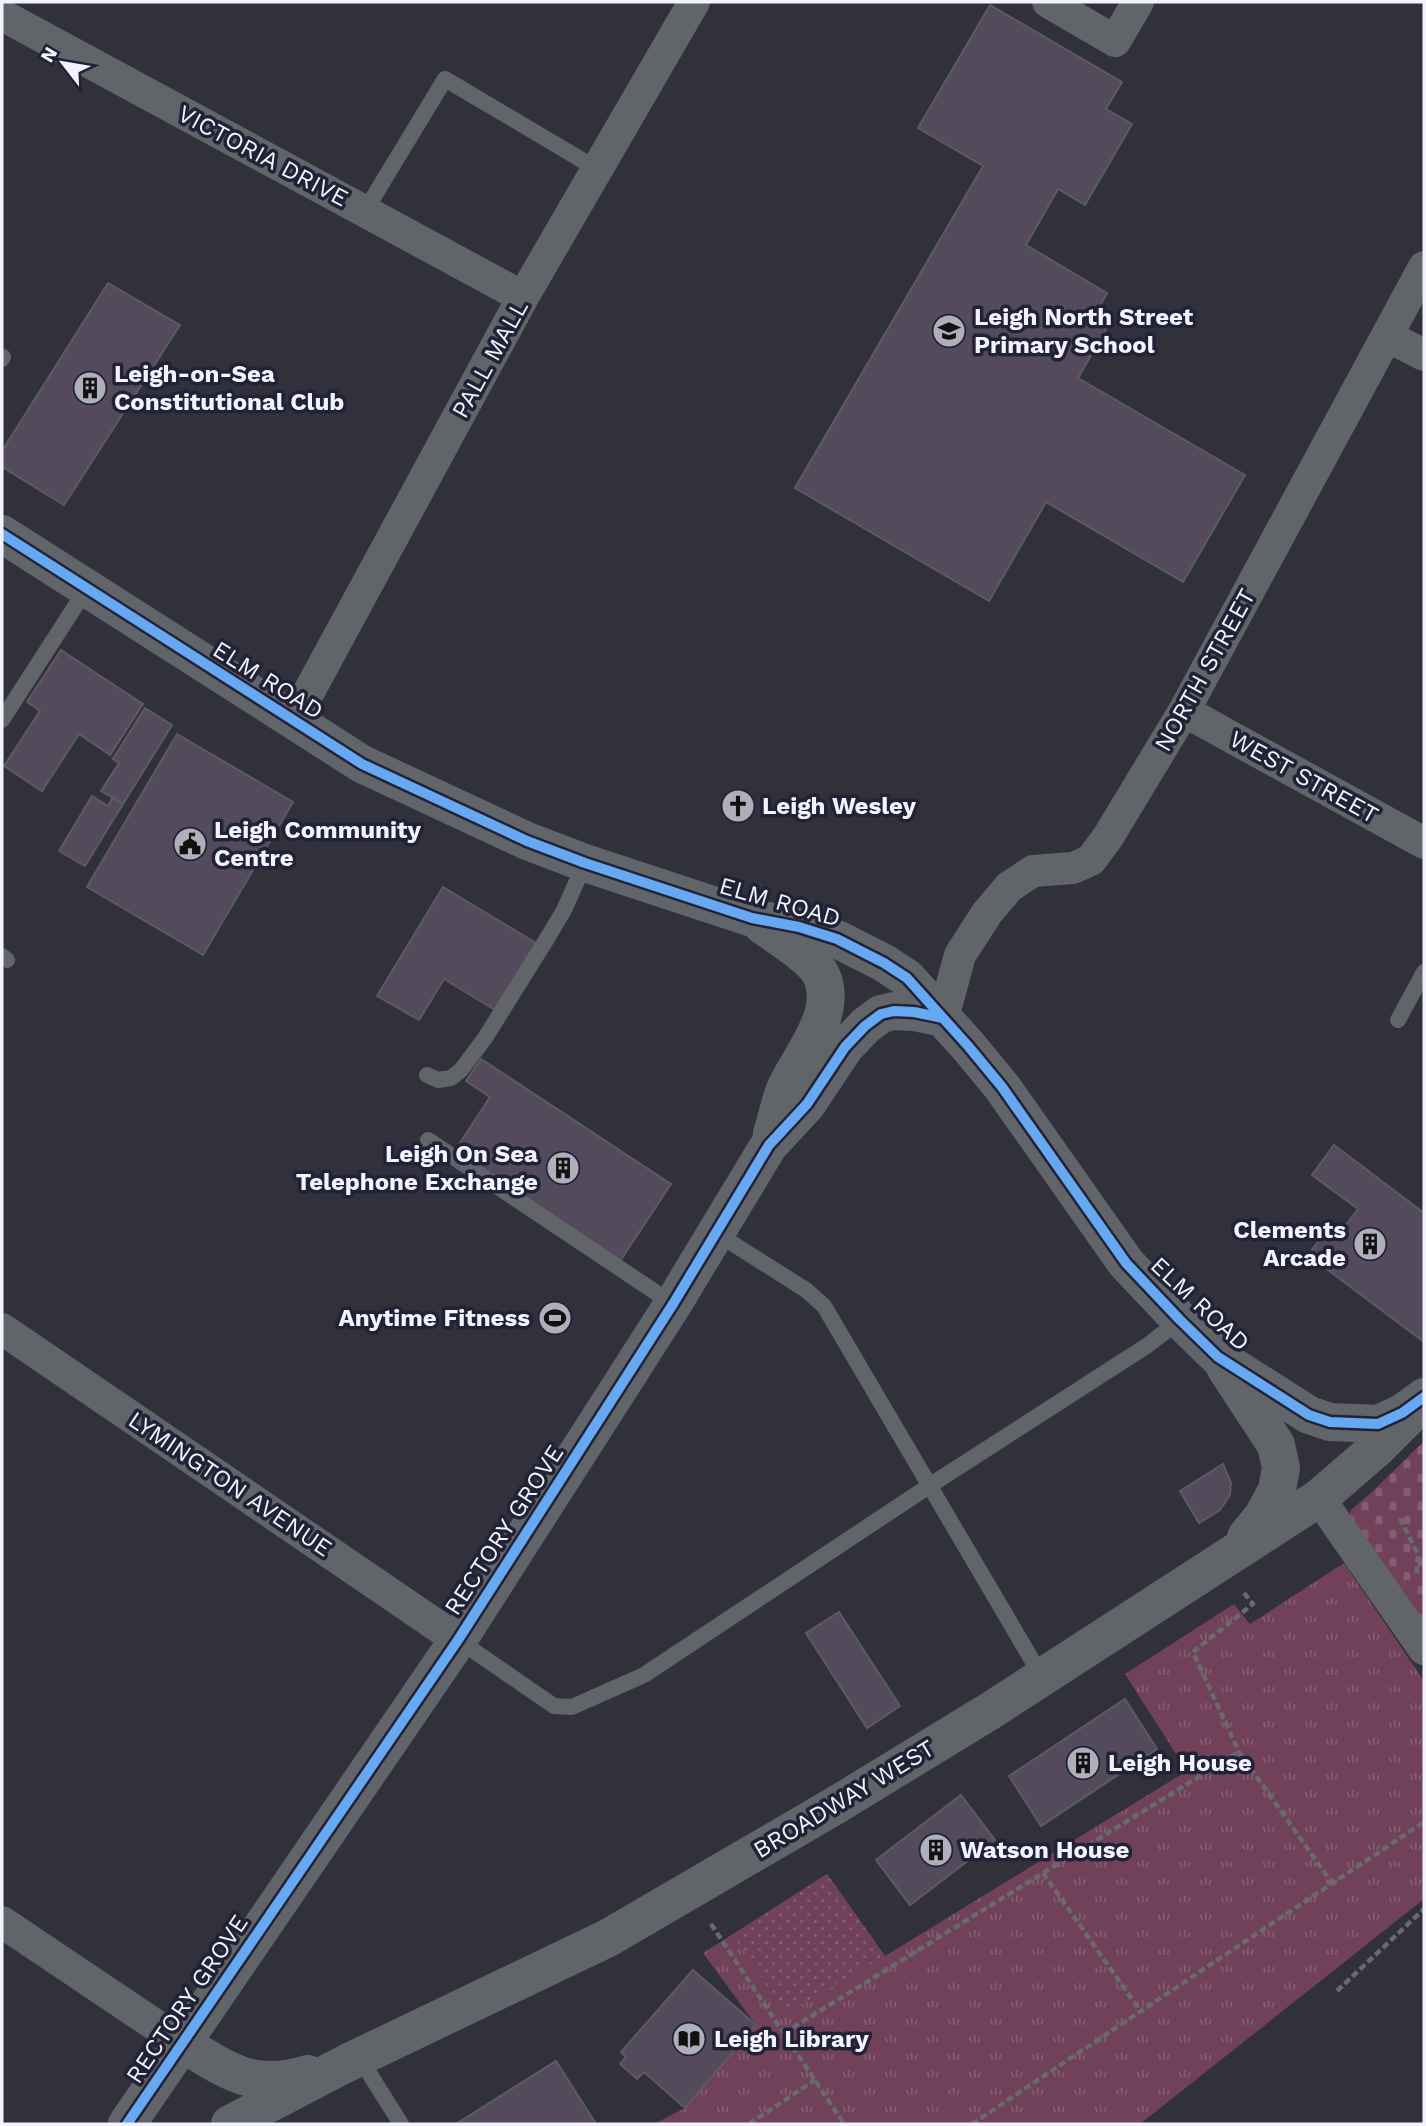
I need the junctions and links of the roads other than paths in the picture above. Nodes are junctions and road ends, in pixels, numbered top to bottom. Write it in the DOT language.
graph roads {
  1 [pos="694,2"];
  2 [pos="1048,2"];
  3 [pos="1138,2"];
  4 [pos="2,15"];
  5 [pos="597,169"];
  6 [pos="365,211"];
  7 [pos="1424,267"];
  8 [pos="523,297"];
  9 [pos="1387,336"];
  10 [pos="1424,355"];
  11 [pos="2,534"];
  12 [pos="87,588"];
  13 [pos="1184,711"];
  14 [pos="2,720"];
  15 [pos="293,721"];
  16 [pos="1424,843"];
  17 [pos="584,863"];
  18 [pos="752,918"];
  19 [pos="1424,972"];
  20 [pos="943,1018"];
  21 [pos="1398,1020"];
  22 [pos="427,1075"];
  23 [pos="428,1140"];
  24 [pos="769,1145"];
  25 [pos="716,1233"];
  26 [pos="673,1304"];
  27 [pos="1180,1320"];
  28 [pos="2,1329"];
  29 [pos="1219,1357"];
  30 [pos="1424,1398"];
  31 [pos="929,1486"];
  32 [pos="1319,1498"];
  33 [pos="1226,1558"];
  34 [pos="458,1640"];
  35 [pos="1424,1649"];
  36 [pos="1042,1677"];
  37 [pos="2,1922"];
  38 [pos="182,2043"];
  39 [pos="353,2060"];
  40 [pos="127,2124"];
  41 [pos="230,2124"];
  42 [pos="401,2124"];
  1 -- 5 [label="street, PALL MALL"];
  2 -- 3 [label="street"];
  4 -- 6 [label="street, VICTORIA DRIVE"];
  5 -- 6 [label="lane"];
  5 -- 8 [label="street, PALL MALL"];
  6 -- 8 [label="street, VICTORIA DRIVE"];
  7 -- 9 [label="street, NORTH STREET"];
  8 -- 15 [label="street, PALL MALL"];
  9 -- 10 [label="street"];
  9 -- 13 [label="street, NORTH STREET"];
  11 -- 12 [label="street, ELM ROAD"];
  12 -- 14 [label="lane"];
  12 -- 15 [label="street, ELM ROAD"];
  13 -- 16 [label="street, WEST STREET"];
  13 -- 20 [label="street, NORTH STREET"];
  15 -- 17 [label="street, ELM ROAD"];
  17 -- 18 [label="street, ELM ROAD"];
  17 -- 22 [label="lane"];
  18 -- 20 [label="street, ELM ROAD"];
  18 -- 24 [label="street, RECTORY GROVE"];
  19 -- 21 [label="lane"];
  20 -- 24 [label="street, RECTORY GROVE"];
  20 -- 27 [label="street, ELM ROAD"];
  23 -- 26 [label="lane"];
  24 -- 25 [label="street, RECTORY GROVE"];
  25 -- 26 [label="street, RECTORY GROVE"];
  25 -- 31 [label="lane"];
  26 -- 34 [label="street, RECTORY GROVE"];
  27 -- 29 [label="street, ELM ROAD"];
  27 -- 31 [label="lane"];
  28 -- 34 [label="street, LYMINGTON AVENUE"];
  29 -- 30 [label="street, ELM ROAD"];
  29 -- 33 [label="street, ELM ROAD"];
  30 -- 32 [label="street, BROADWAY WEST"];
  31 -- 34 [label="lane"];
  31 -- 36 [label="lane"];
  32 -- 33 [label="street, BROADWAY WEST"];
  32 -- 35 [label="street"];
  33 -- 36 [label="street, BROADWAY WEST"];
  34 -- 38 [label="street, RECTORY GROVE"];
  36 -- 39 [label="street, BROADWAY WEST"];
  37 -- 38 [label="street"];
  38 -- 39 [label="street, BROADWAY WEST"];
  38 -- 40 [label="street, RECTORY GROVE"];
  39 -- 41 [label="street, BROADWAY WEST"];
  39 -- 42 [label="lane"];
}
